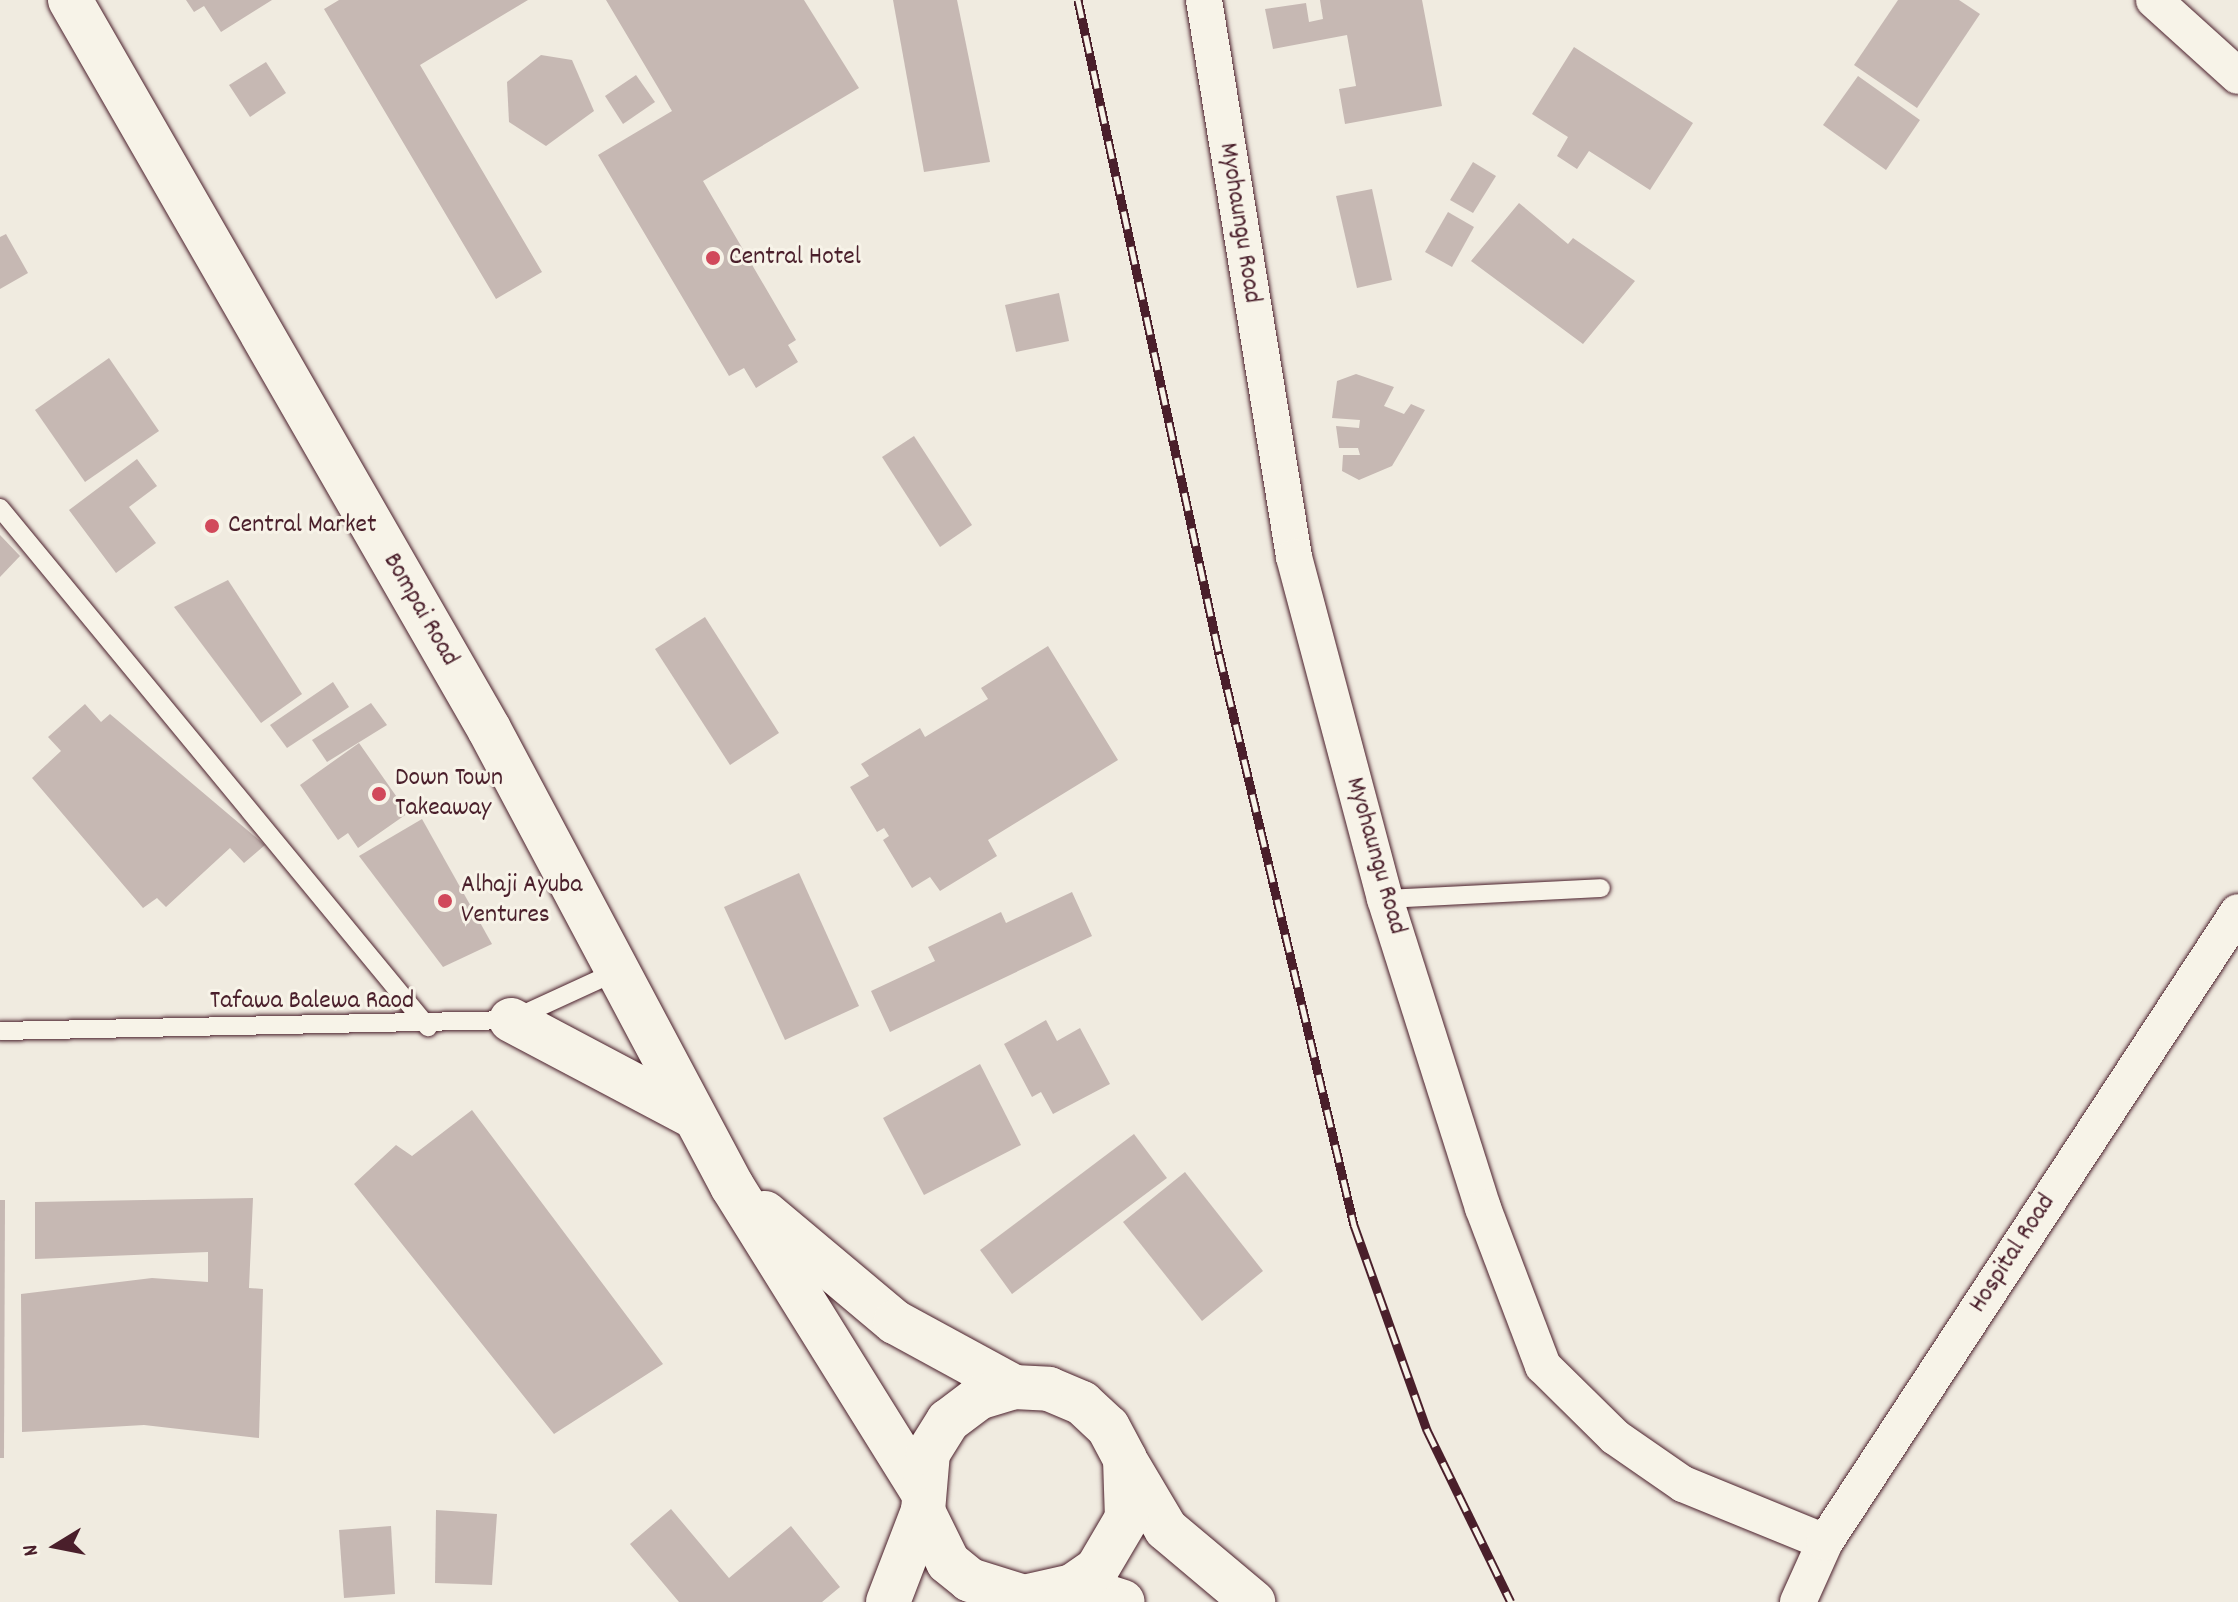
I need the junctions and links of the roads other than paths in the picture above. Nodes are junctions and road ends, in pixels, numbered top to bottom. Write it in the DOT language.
graph roads {
  1 [pos="70,0"];
  2 [pos="1204,0"];
  3 [pos="2154,0"];
  4 [pos="2238,76"];
  5 [pos="0,508"];
  6 [pos="1601,888"];
  7 [pos="1385,899"];
  8 [pos="2238,912"];
  9 [pos="613,973"];
  10 [pos="511,1020"];
  11 [pos="428,1027"];
  12 [pos="0,1031"];
  13 [pos="694,1117"];
  14 [pos="732,1186"];
  15 [pos="1014,1387"];
  16 [pos="1125,1459"];
  17 [pos="922,1501"];
  18 [pos="1825,1542"];
  19 [pos="1073,1586"];
  20 [pos="1019,1599"];
  21 [pos="888,1602"];
  22 [pos="1123,1602"];
  23 [pos="1253,1602"];
  24 [pos="1798,1602"];
  1 -- 9 [label="main road, Bompai Road"];
  2 -- 7 [label="street, Myohaungu Road"];
  3 -- 4 [label="street"];
  5 -- 11 [label="lane"];
  6 -- 7 [label="lane"];
  7 -- 18 [label="street, Myohaungu Road"];
  8 -- 18 [label="street, Hospital Road"];
  9 -- 10 [label="lane, Tafawa Balewa Raod"];
  9 -- 13 [label="main road, Bompai Road"];
  10 -- 11 [label="lane, Tafawa Balewa Raod"];
  10 -- 13 [label="main road"];
  11 -- 12 [label="lane, Tafawa Balewa Raod"];
  13 -- 14 [label="main road, Bompai Road"];
  14 -- 15 [label="main road"];
  14 -- 17 [label="main road, Bompai Road"];
  15 -- 16 [label="main road"];
  15 -- 17 [label="main road"];
  16 -- 19 [label="main road"];
  16 -- 23 [label="main road"];
  17 -- 20 [label="main road"];
  17 -- 21 [label="main road"];
  18 -- 24 [label="street, Hospital Road"];
  19 -- 20 [label="main road"];
  19 -- 22 [label="main road"];
}
